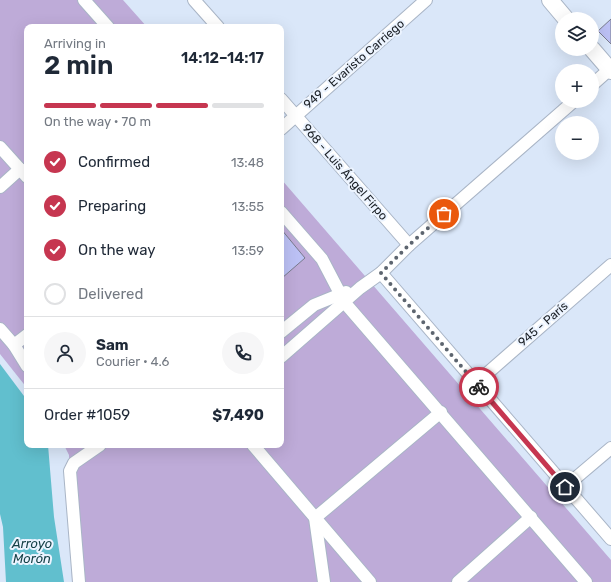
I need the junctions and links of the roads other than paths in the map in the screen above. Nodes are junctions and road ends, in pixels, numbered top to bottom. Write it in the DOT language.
graph roads {
  1 [pos="84,0"];
  2 [pos="426,0"];
  3 [pos="550,0"];
  4 [pos="202,3"];
  5 [pos="560,12"];
  6 [pos="105,24"];
  7 [pos="216,24"];
  8 [pos="598,56"];
  9 [pos="610,70"];
  10 [pos="599,79"];
  11 [pos="284,103"];
  12 [pos="566,108"];
  13 [pos="295,116"];
  14 [pos="284,126"];
  15 [pos="0,147"];
  16 [pos="23,173"];
  17 [pos="0,187"];
  18 [pos="284,215"];
  19 [pos="409,245"];
  20 [pos="611,265"];
  21 [pos="381,273"];
  22 [pos="342,299"];
  23 [pos="0,329"];
  24 [pos="284,330"];
  25 [pos="24,337"];
  26 [pos="14,345"];
  27 [pos="284,354"];
  28 [pos="24,361"];
  29 [pos="476,384"];
  30 [pos="441,412"];
  31 [pos="95,448"];
  32 [pos="256,448"];
  33 [pos="611,448"];
  34 [pos="565,487"];
  35 [pos="531,517"];
  36 [pos="316,518"];
  37 [pos="611,539"];
  38 [pos="79,582"];
  39 [pos="324,582"];
  40 [pos="370,582"];
  41 [pos="458,582"];
  42 [pos="586,582"];
  1 -- 6 [label="street"];
  2 -- 13 [label="street, 949 - Evaristo Carriego"];
  3 -- 5 [label="main road"];
  4 -- 7 [label="street"];
  8 -- 9 [label="main road"];
  9 -- 10 [label="street"];
  11 -- 13 [label="street, 968 - Luis Ángel Firpo"];
  12 -- 19 [label="street"];
  13 -- 14 [label="street, 949 - Evaristo Carriego"];
  13 -- 19 [label="street, 968 - Luis Ángel Firpo"];
  15 -- 16 [label="street"];
  16 -- 17 [label="street"];
  18 -- 22 [label="street"];
  19 -- 21 [label="street"];
  20 -- 29 [label="street, 945 - París"];
  21 -- 22 [label="street"];
  21 -- 29 [label="street"];
  22 -- 24 [label="street"];
  22 -- 27 [label="street"];
  22 -- 30 [label="street"];
  23 -- 26 [label="street"];
  25 -- 26 [label="street"];
  26 -- 28 [label="street"];
  29 -- 34 [label="street"];
  30 -- 35 [label="street"];
  30 -- 36 [label="street"];
  31 -- 38 [label="street"];
  32 -- 36 [label="street"];
  33 -- 34 [label="street"];
  34 -- 37 [label="street"];
  35 -- 41 [label="street"];
  35 -- 42 [label="street"];
  36 -- 39 [label="street"];
  36 -- 40 [label="street"];
}
